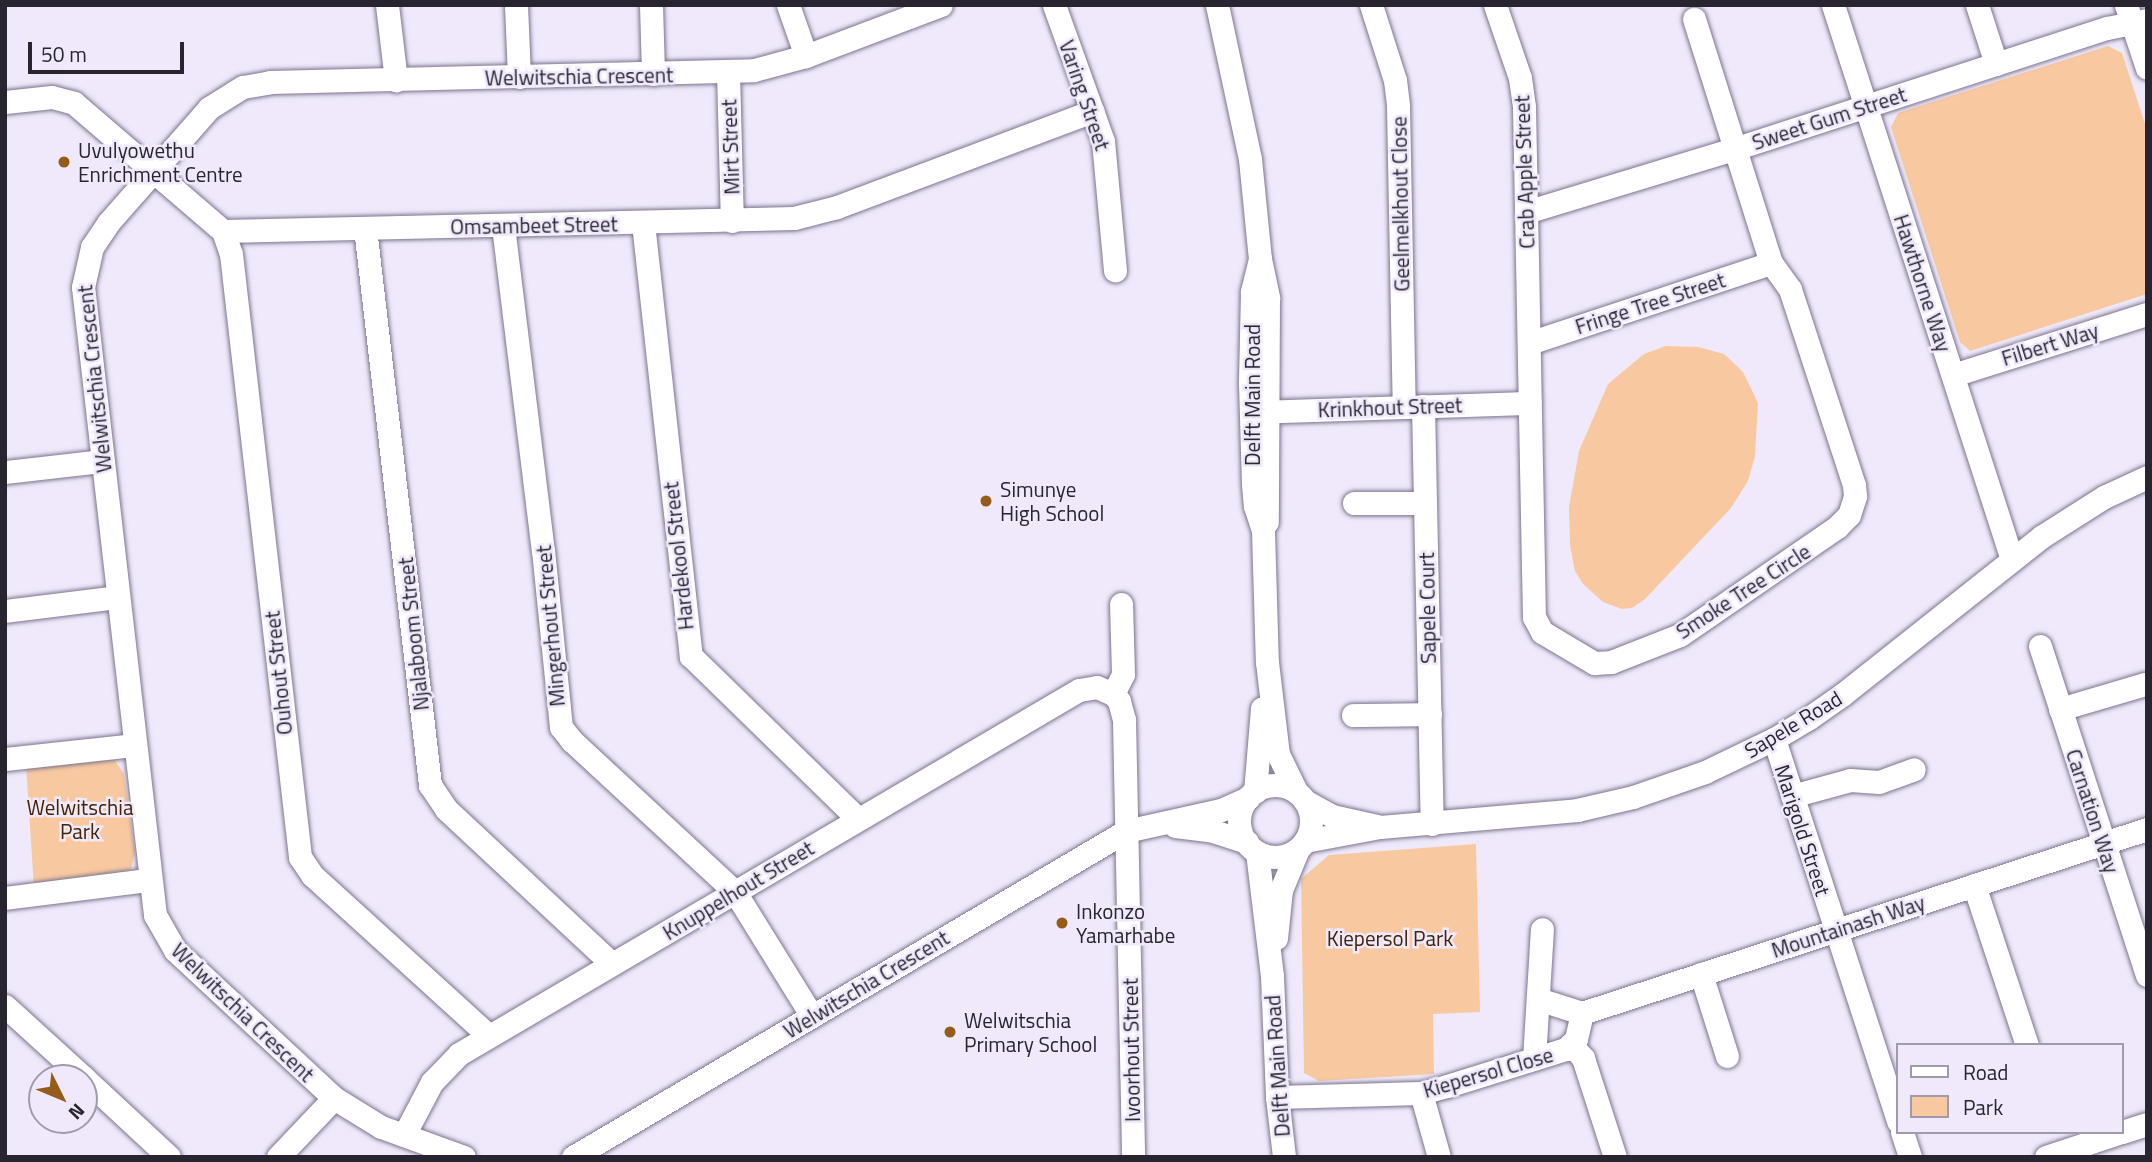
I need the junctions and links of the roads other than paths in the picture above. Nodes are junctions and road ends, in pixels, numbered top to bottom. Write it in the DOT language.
graph roads {
  1 [pos="387,5"];
  2 [pos="516,5"];
  3 [pos="651,5"];
  4 [pos="788,5"];
  5 [pos="1054,5"];
  6 [pos="1200,5"];
  7 [pos="1217,5"];
  8 [pos="1371,5"];
  9 [pos="1495,5"];
  10 [pos="1833,5"];
  11 [pos="1978,5"];
  12 [pos="929,7"];
  13 [pos="2135,16"];
  14 [pos="1694,19"];
  15 [pos="806,56"];
  16 [pos="1228,56"];
  17 [pos="1996,64"];
  18 [pos="2147,68"];
  19 [pos="728,72"];
  20 [pos="653,74"];
  21 [pos="519,77"];
  22 [pos="396,80"];
  23 [pos="5,102"];
  24 [pos="1866,106"];
  25 [pos="1093,111"];
  26 [pos="1734,149"];
  27 [pos="152,172"];
  28 [pos="1526,212"];
  29 [pos="732,221"];
  30 [pos="643,223"];
  31 [pos="503,226"];
  32 [pos="365,228"];
  33 [pos="223,231"];
  34 [pos="1771,264"];
  35 [pos="1115,270"];
  36 [pos="2147,314"];
  37 [pos="1529,343"];
  38 [pos="1953,375"];
  39 [pos="1530,403"];
  40 [pos="1413,407"];
  41 [pos="1260,411"];
  42 [pos="102,461"];
  43 [pos="5,472"];
  44 [pos="2147,477"];
  45 [pos="1354,503"];
  46 [pos="1425,503"];
  47 [pos="2012,561"];
  48 [pos="117,597"];
  49 [pos="1121,604"];
  50 [pos="5,611"];
  51 [pos="2040,646"];
  52 [pos="1266,662"];
  53 [pos="2145,684"];
  54 [pos="1109,692"];
  55 [pos="2060,709"];
  56 [pos="1430,714"];
  57 [pos="1353,715"];
  58 [pos="1774,739"];
  59 [pos="134,745"];
  60 [pos="5,759"];
  61 [pos="1914,769"];
  62 [pos="1252,795"];
  63 [pos="1300,796"];
  64 [pos="1792,796"];
  65 [pos="858,819"];
  66 [pos="1164,824"];
  67 [pos="1432,824"];
  68 [pos="1380,827"];
  69 [pos="2147,829"];
  70 [pos="1126,831"];
  71 [pos="2104,843"];
  72 [pos="1302,845"];
  73 [pos="1252,847"];
  74 [pos="148,880"];
  75 [pos="1974,885"];
  76 [pos="734,892"];
  77 [pos="5,898"];
  78 [pos="1542,929"];
  79 [pos="1836,930"];
  80 [pos="611,964"];
  81 [pos="1701,974"];
  82 [pos="2147,975"];
  83 [pos="1272,976"];
  84 [pos="1538,999"];
  85 [pos="5,1006"];
  86 [pos="1582,1013"];
  87 [pos="812,1016"];
  88 [pos="489,1036"];
  89 [pos="2026,1043"];
  90 [pos="1571,1045"];
  91 [pos="1727,1056"];
  92 [pos="1534,1059"];
  93 [pos="69,1064"];
  94 [pos="98,1091"];
  95 [pos="1421,1093"];
  96 [pos="1277,1097"];
  97 [pos="334,1098"];
  98 [pos="1896,1115"];
  99 [pos="2147,1124"];
  100 [pos="2124,1131"];
  101 [pos="1903,1134"];
  102 [pos="2116,1134"];
  103 [pos="404,1135"];
  104 [pos="2054,1155"];
  105 [pos="169,1157"];
  106 [pos="278,1157"];
  107 [pos="464,1157"];
  108 [pos="573,1157"];
  109 [pos="1133,1157"];
  110 [pos="1284,1157"];
  111 [pos="1439,1157"];
  112 [pos="1615,1157"];
  113 [pos="1910,1157"];
  1 -- 22 [label="street"];
  2 -- 21 [label="street"];
  3 -- 20 [label="street"];
  4 -- 15 [label="street"];
  5 -- 25 [label="street, Varing Street"];
  6 -- 16 [label="street, Delft Main Road"];
  7 -- 16 [label="street, Delft Main Road"];
  8 -- 40 [label="street, Geelmelkhout Close"];
  9 -- 28 [label="street, Crab Apple Street"];
  10 -- 24 [label="street, Hawthorne Way"];
  11 -- 17 [label="street"];
  12 -- 15 [label="street, Welwitschia Crescent"];
  13 -- 17 [label="street, Sweet Gum Street"];
  13 -- 18 [label="street"];
  14 -- 26 [label="street, Smoke Tree Circle"];
  15 -- 19 [label="street, Welwitschia Crescent"];
  16 -- 41 [label="street, Delft Main Road"];
  17 -- 24 [label="street, Sweet Gum Street"];
  19 -- 20 [label="street, Welwitschia Crescent"];
  19 -- 29 [label="street, Mirt Street"];
  20 -- 21 [label="street, Welwitschia Crescent"];
  21 -- 22 [label="street, Welwitschia Crescent"];
  22 -- 27 [label="street, Welwitschia Crescent"];
  23 -- 27 [label="street"];
  24 -- 26 [label="street, Sweet Gum Street"];
  24 -- 38 [label="street, Hawthorne Way"];
  25 -- 29 [label="street, Omsambeet Street"];
  25 -- 35 [label="street, Varing Street"];
  26 -- 28 [label="street, Sweet Gum Street"];
  26 -- 34 [label="street, Smoke Tree Circle"];
  27 -- 33 [label="street"];
  27 -- 42 [label="street, Welwitschia Crescent"];
  28 -- 37 [label="street, Crab Apple Street"];
  29 -- 30 [label="street, Omsambeet Street"];
  30 -- 31 [label="street, Omsambeet Street"];
  30 -- 65 [label="street, Hardekool Street"];
  31 -- 32 [label="street, Omsambeet Street"];
  31 -- 76 [label="street, Mingerhout Street"];
  32 -- 33 [label="street, Omsambeet Street"];
  32 -- 80 [label="street, Njalaboom Street"];
  33 -- 88 [label="street, Ouhout Street"];
  34 -- 37 [label="street, Fringe Tree Street"];
  34 -- 39 [label="street, Smoke Tree Circle"];
  36 -- 38 [label="street, Filbert Way"];
  37 -- 39 [label="street, Smoke Tree Circle"];
  38 -- 47 [label="street, Hawthorne Way"];
  39 -- 40 [label="street, Krinkhout Street"];
  40 -- 41 [label="street, Krinkhout Street"];
  40 -- 46 [label="street, Sapele Court"];
  41 -- 52 [label="street, Delft Main Road"];
  42 -- 43 [label="street"];
  42 -- 48 [label="street, Welwitschia Crescent"];
  44 -- 47 [label="street, Sapele Road"];
  45 -- 46 [label="street"];
  46 -- 56 [label="street, Sapele Court"];
  47 -- 58 [label="street, Sapele Road"];
  48 -- 50 [label="street"];
  48 -- 59 [label="street, Welwitschia Crescent"];
  49 -- 54 [label="street"];
  51 -- 55 [label="street, Carnation Way"];
  52 -- 62 [label="street, Delft Main Road"];
  52 -- 63 [label="street, Delft Main Road"];
  53 -- 55 [label="street"];
  54 -- 65 [label="street, Knuppelhout Street"];
  54 -- 70 [label="street, Ivoorhout Street"];
  55 -- 71 [label="street, Carnation Way"];
  56 -- 57 [label="street"];
  56 -- 67 [label="street, Sapele Court"];
  58 -- 64 [label="street, Marigold Street"];
  58 -- 67 [label="street, Sapele Road"];
  59 -- 60 [label="street"];
  59 -- 74 [label="street, Welwitschia Crescent"];
  61 -- 64 [label="street"];
  62 -- 63 [label="street"];
  62 -- 66 [label="street, Welwitschia Crescent"];
  62 -- 73 [label="street"];
  63 -- 68 [label="street, Sapele Road"];
  63 -- 72 [label="street"];
  64 -- 79 [label="street, Marigold Street"];
  65 -- 76 [label="street, Knuppelhout Street"];
  66 -- 70 [label="street, Welwitschia Crescent"];
  66 -- 73 [label="street, Welwitschia Crescent"];
  67 -- 68 [label="street, Sapele Road"];
  68 -- 72 [label="street, Sapele Road"];
  69 -- 71 [label="street, Mountainash Way"];
  70 -- 87 [label="street, Welwitschia Crescent"];
  70 -- 109 [label="street, Ivoorhout Street"];
  71 -- 75 [label="street, Mountainash Way"];
  71 -- 82 [label="street, Carnation Way"];
  72 -- 73 [label="street"];
  72 -- 83 [label="street, Delft Main Road"];
  73 -- 83 [label="street, Delft Main Road"];
  74 -- 77 [label="street"];
  74 -- 97 [label="street, Welwitschia Crescent"];
  75 -- 79 [label="street, Mountainash Way"];
  75 -- 89 [label="street"];
  76 -- 80 [label="street, Knuppelhout Street"];
  76 -- 87 [label="street, Mingerhout Street"];
  78 -- 84 [label="street"];
  79 -- 81 [label="street, Mountainash Way"];
  79 -- 98 [label="street, Marigold Street"];
  80 -- 88 [label="street, Knuppelhout Street"];
  81 -- 86 [label="street, Mountainash Way"];
  81 -- 91 [label="street"];
  83 -- 96 [label="street, Delft Main Road"];
  84 -- 86 [label="street"];
  84 -- 92 [label="street"];
  85 -- 93 [label="street"];
  86 -- 90 [label="street"];
  87 -- 108 [label="street, Welwitschia Crescent"];
  88 -- 103 [label="street, Knuppelhout Street"];
  90 -- 92 [label="street, Kiepersol Close"];
  90 -- 112 [label="street"];
  92 -- 95 [label="street, Kiepersol Close"];
  94 -- 105 [label="street"];
  95 -- 96 [label="street, Kiepersol Close"];
  95 -- 111 [label="street"];
  96 -- 110 [label="street, Delft Main Road"];
  97 -- 103 [label="street, Welwitschia Crescent"];
  97 -- 106 [label="street"];
  99 -- 100 [label="street"];
  101 -- 113 [label="street"];
  102 -- 104 [label="street"];
  103 -- 107 [label="street, Welwitschia Crescent"];
}
